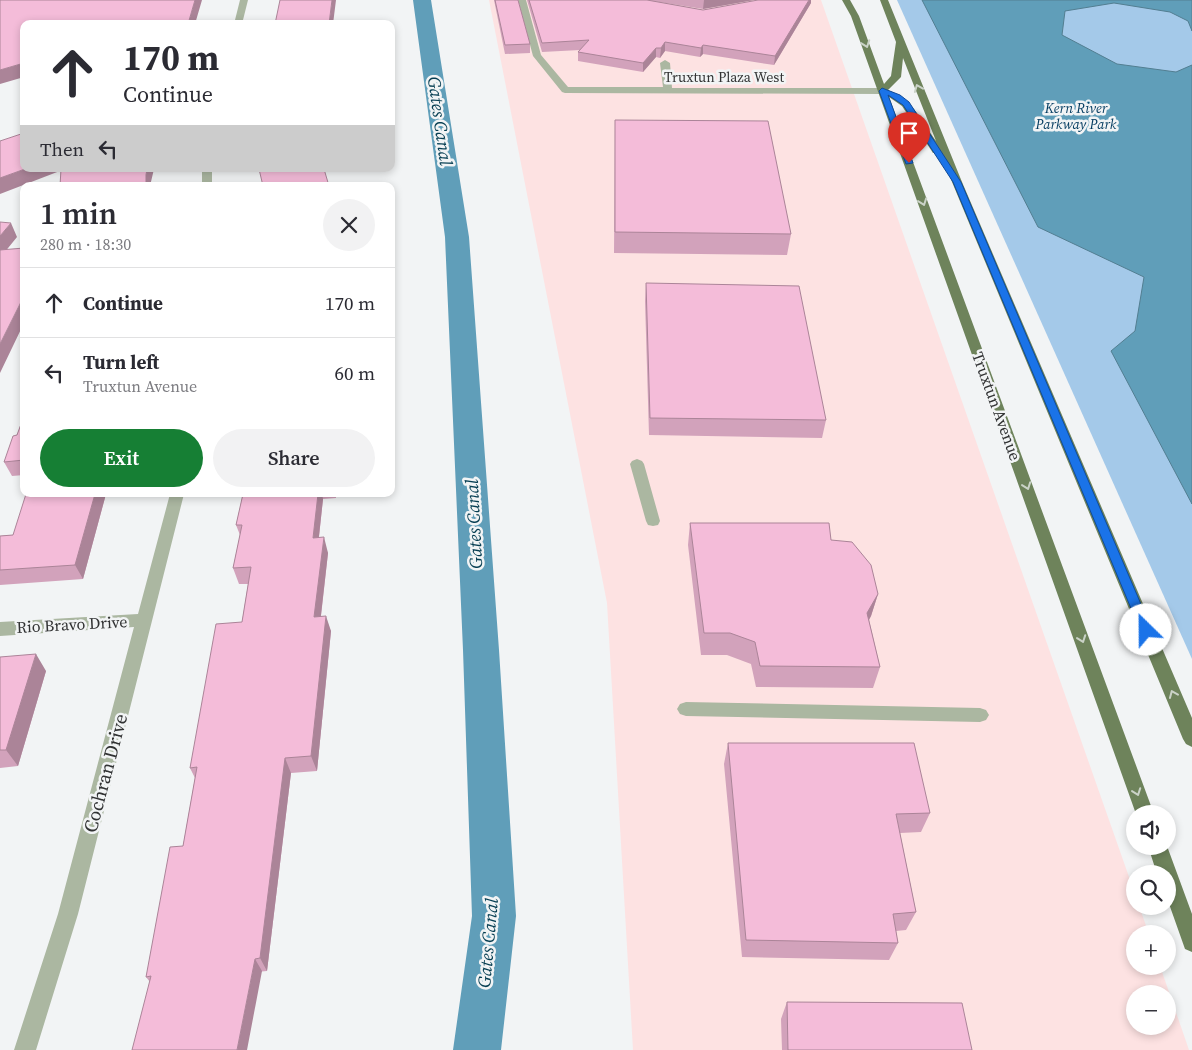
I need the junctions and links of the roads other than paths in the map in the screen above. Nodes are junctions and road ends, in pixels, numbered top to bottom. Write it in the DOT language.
graph roads {
  1 [pos="244,0"];
  2 [pos="522,0"];
  3 [pos="846,0"];
  4 [pos="884,0"];
  5 [pos="239,20"];
  6 [pos="900,41"];
  7 [pos="665,63"];
  8 [pos="668,90"];
  9 [pos="882,91"];
  10 [pos="957,182"];
  11 [pos="637,464"];
  12 [pos="176,497"];
  13 [pos="654,522"];
  14 [pos="145,620"];
  15 [pos="0,628"];
  16 [pos="686,709"];
  17 [pos="980,715"];
  18 [pos="1192,739"];
  19 [pos="1142,805"];
  20 [pos="1176,898"];
  21 [pos="1192,942"];
  22 [pos="24,1050"];
  1 -- 5 [label="street"];
  2 -- 8 [label="street, Truxtun Plaza West"];
  3 -- 9 [label="main road, Truxtun Avenue, one-way"];
  4 -- 6 [label="main road"];
  6 -- 9 [label="main road"];
  10 -- 6 [label="main road, one-way"];
  7 -- 8 [label="street"];
  8 -- 9 [label="street, Truxtun Plaza West"];
  9 -- 10 [label="main road"];
  9 -- 19 [label="main road, Truxtun Avenue, one-way"];
  18 -- 10 [label="main road, one-way"];
  11 -- 13 [label="street"];
  12 -- 14 [label="street, Cochran Drive"];
  14 -- 15 [label="street, Rio Bravo Drive"];
  14 -- 22 [label="street, Cochran Drive"];
  16 -- 17 [label="street"];
  20 -- 21 [label="main road"];
}
